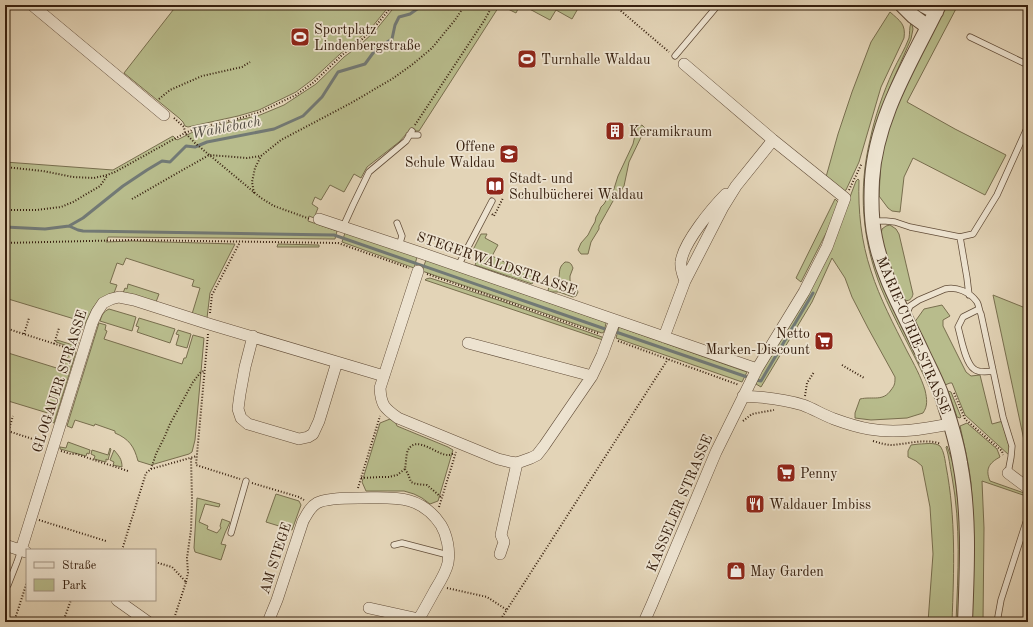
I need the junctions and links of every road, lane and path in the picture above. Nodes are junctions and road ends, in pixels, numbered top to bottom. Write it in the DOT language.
graph roads {
  1 [pos="32,5"];
  2 [pos="393,5"];
  3 [pos="465,5"];
  4 [pos="493,5"];
  5 [pos="614,5"];
  6 [pos="718,5"];
  7 [pos="902,5"];
  8 [pos="923,5"];
  9 [pos="938,9"];
  10 [pos="928,27"];
  11 [pos="970,37"];
  12 [pos="674,56"];
  13 [pos="250,62"];
  14 [pos="684,64"];
  15 [pos="1028,65"];
  16 [pos="151,104"];
  17 [pos="164,115"];
  18 [pos="1028,126"];
  19 [pos="185,133"];
  20 [pos="410,133"];
  21 [pos="418,135"];
  22 [pos="772,140"];
  23 [pos="209,154"];
  24 [pos="261,156"];
  25 [pos="862,162"];
  26 [pos="5,167"];
  27 [pos="107,175"];
  28 [pos="254,193"];
  29 [pos="503,198"];
  30 [pos="845,198"];
  31 [pos="132,199"];
  32 [pos="492,201"];
  33 [pos="5,210"];
  34 [pos="494,216"];
  35 [pos="319,219"];
  36 [pos="872,222"];
  37 [pos="397,223"];
  38 [pos="343,227"];
  39 [pos="960,237"];
  40 [pos="240,242"];
  41 [pos="5,243"];
  42 [pos="399,246"];
  43 [pos="458,266"];
  44 [pos="418,271"];
  45 [pos="969,295"];
  46 [pos="979,309"];
  47 [pos="905,317"];
  48 [pos="29,318"];
  49 [pos="209,324"];
  50 [pos="5,328"];
  51 [pos="59,328"];
  52 [pos="611,329"];
  53 [pos="24,334"];
  54 [pos="253,336"];
  55 [pos="664,337"];
  56 [pos="468,343"];
  57 [pos="54,344"];
  58 [pos="82,352"];
  59 [pos="668,359"];
  60 [pos="337,362"];
  61 [pos="842,365"];
  62 [pos="205,371"];
  63 [pos="993,371"];
  64 [pos="814,372"];
  65 [pos="384,376"];
  66 [pos="592,376"];
  67 [pos="864,378"];
  68 [pos="750,382"];
  69 [pos="803,405"];
  70 [pos="777,409"];
  71 [pos="386,410"];
  72 [pos="13,416"];
  73 [pos="965,419"];
  74 [pos="740,423"];
  75 [pos="950,424"];
  76 [pos="8,431"];
  77 [pos="5,442"];
  78 [pos="53,447"];
  79 [pos="457,448"];
  80 [pos="197,456"];
  81 [pos="191,458"];
  82 [pos="517,463"];
  83 [pos="151,469"];
  84 [pos="405,469"];
  85 [pos="128,471"];
  86 [pos="1008,473"];
  87 [pos="361,478"];
  88 [pos="246,481"];
  89 [pos="1028,488"];
  90 [pos="355,498"];
  91 [pos="442,498"];
  92 [pos="313,506"];
  93 [pos="1028,516"];
  94 [pos="436,517"];
  95 [pos="31,518"];
  96 [pos="231,533"];
  97 [pos="106,541"];
  98 [pos="5,545"];
  99 [pos="394,545"];
  100 [pos="122,549"];
  101 [pos="24,551"];
  102 [pos="500,554"];
  103 [pos="448,555"];
  104 [pos="156,562"];
  105 [pos="186,582"];
  106 [pos="5,584"];
  107 [pos="26,585"];
  108 [pos="438,586"];
  109 [pos="71,601"];
  110 [pos="118,601"];
  111 [pos="369,608"];
  112 [pos="507,610"];
  113 [pos="418,620"];
  114 [pos="14,622"];
  115 [pos="63,622"];
  116 [pos="148,622"];
  117 [pos="173,622"];
  118 [pos="268,622"];
  119 [pos="499,622"];
  120 [pos="644,622"];
  121 [pos="965,622"];
  122 [pos="997,622"];
  1 -- 16 [label="street"];
  2 -- 19 [label="path"];
  3 -- 24 [label="path"];
  4 -- 20 [label="path"];
  5 -- 12 [label="path"];
  6 -- 12 [label="lane"];
  7 -- 10 [label="street"];
  8 -- 9 [label="street"];
  9 -- 10 [label="street, MARIE-CURIE-STRASSE"];
  10 -- 36 [label="street, MARIE-CURIE-STRASSE"];
  11 -- 15 [label="lane"];
  13 -- 16 [label="path"];
  14 -- 22 [label="street"];
  16 -- 17 [label="street"];
  17 -- 19 [label="path"];
  18 -- 39 [label="lane"];
  19 -- 23 [label="path"];
  19 -- 27 [label="path"];
  20 -- 21 [label="lane"];
  20 -- 38 [label="lane"];
  22 -- 30 [label="street"];
  22 -- 55 [label="street"];
  23 -- 24 [label="path"];
  23 -- 28 [label="path"];
  23 -- 31 [label="path"];
  24 -- 28 [label="path"];
  25 -- 30 [label="path"];
  26 -- 27 [label="path"];
  27 -- 33 [label="path"];
  28 -- 35 [label="path"];
  29 -- 34 [label="path"];
  30 -- 68 [label="street, KASSELER STRASSE"];
  32 -- 43 [label="lane"];
  35 -- 38 [label="street, STEGERWALDSTRASSE"];
  36 -- 39 [label="lane"];
  36 -- 47 [label="street, MARIE-CURIE-STRASSE"];
  37 -- 42 [label="lane"];
  38 -- 42 [label="street, STEGERWALDSTRASSE"];
  39 -- 45 [label="lane"];
  40 -- 41 [label="path"];
  40 -- 44 [label="path"];
  40 -- 49 [label="path"];
  42 -- 43 [label="street, STEGERWALDSTRASSE"];
  43 -- 52 [label="street, STEGERWALDSTRASSE"];
  44 -- 52 [label="path"];
  44 -- 65 [label="street"];
  45 -- 46 [label="lane"];
  45 -- 47 [label="lane"];
  46 -- 63 [label="lane"];
  46 -- 63 [label="lane"];
  47 -- 75 [label="street, MARIE-CURIE-STRASSE"];
  48 -- 53 [label="path"];
  49 -- 54 [label="street, GLOGAUER STRASSE"];
  49 -- 58 [label="street, GLOGAUER STRASSE"];
  49 -- 62 [label="path"];
  50 -- 53 [label="path"];
  51 -- 57 [label="path"];
  52 -- 55 [label="street, STEGERWALDSTRASSE"];
  52 -- 59 [label="path"];
  52 -- 66 [label="street"];
  53 -- 57 [label="path"];
  54 -- 60 [label="street, GLOGAUER STRASSE"];
  54 -- 60 [label="street"];
  55 -- 68 [label="street, STEGERWALDSTRASSE"];
  56 -- 66 [label="street"];
  57 -- 58 [label="path"];
  58 -- 78 [label="street, GLOGAUER STRASSE"];
  59 -- 68 [label="path"];
  59 -- 112 [label="path"];
  60 -- 65 [label="street, GLOGAUER STRASSE"];
  61 -- 67 [label="path"];
  62 -- 80 [label="path"];
  62 -- 83 [label="path"];
  63 -- 86 [label="lane"];
  64 -- 69 [label="path"];
  65 -- 71 [label="street"];
  66 -- 82 [label="street"];
  68 -- 69 [label="street"];
  68 -- 120 [label="street, KASSELER STRASSE"];
  69 -- 75 [label="street"];
  70 -- 74 [label="path"];
  71 -- 79 [label="street"];
  71 -- 87 [label="path"];
  72 -- 76 [label="path"];
  73 -- 86 [label="path"];
  75 -- 121 [label="street, MARIE-CURIE-STRASSE"];
  76 -- 77 [label="path"];
  76 -- 78 [label="path"];
  78 -- 85 [label="path"];
  78 -- 95 [label="street, GLOGAUER STRASSE"];
  79 -- 82 [label="street"];
  79 -- 84 [label="path"];
  79 -- 91 [label="path"];
  80 -- 81 [label="path"];
  80 -- 88 [label="path"];
  81 -- 83 [label="path"];
  81 -- 105 [label="path"];
  82 -- 102 [label="street"];
  83 -- 100 [label="path"];
  84 -- 87 [label="path"];
  84 -- 91 [label="path"];
  86 -- 89 [label="street"];
  87 -- 90 [label="path"];
  88 -- 92 [label="path"];
  88 -- 96 [label="lane"];
  90 -- 92 [label="street"];
  90 -- 94 [label="street"];
  91 -- 94 [label="path"];
  92 -- 118 [label="street, AM STEGE"];
  93 -- 122 [label="lane"];
  94 -- 103 [label="street"];
  95 -- 97 [label="path"];
  95 -- 101 [label="street, GLOGAUER STRASSE"];
  98 -- 101 [label="street"];
  99 -- 103 [label="lane"];
  101 -- 106 [label="lane"];
  103 -- 108 [label="street"];
  104 -- 105 [label="path"];
  105 -- 117 [label="path"];
  107 -- 114 [label="path"];
  108 -- 112 [label="path"];
  108 -- 113 [label="street"];
  109 -- 115 [label="path"];
  110 -- 116 [label="street"];
  111 -- 113 [label="street"];
  112 -- 119 [label="path"];
}
